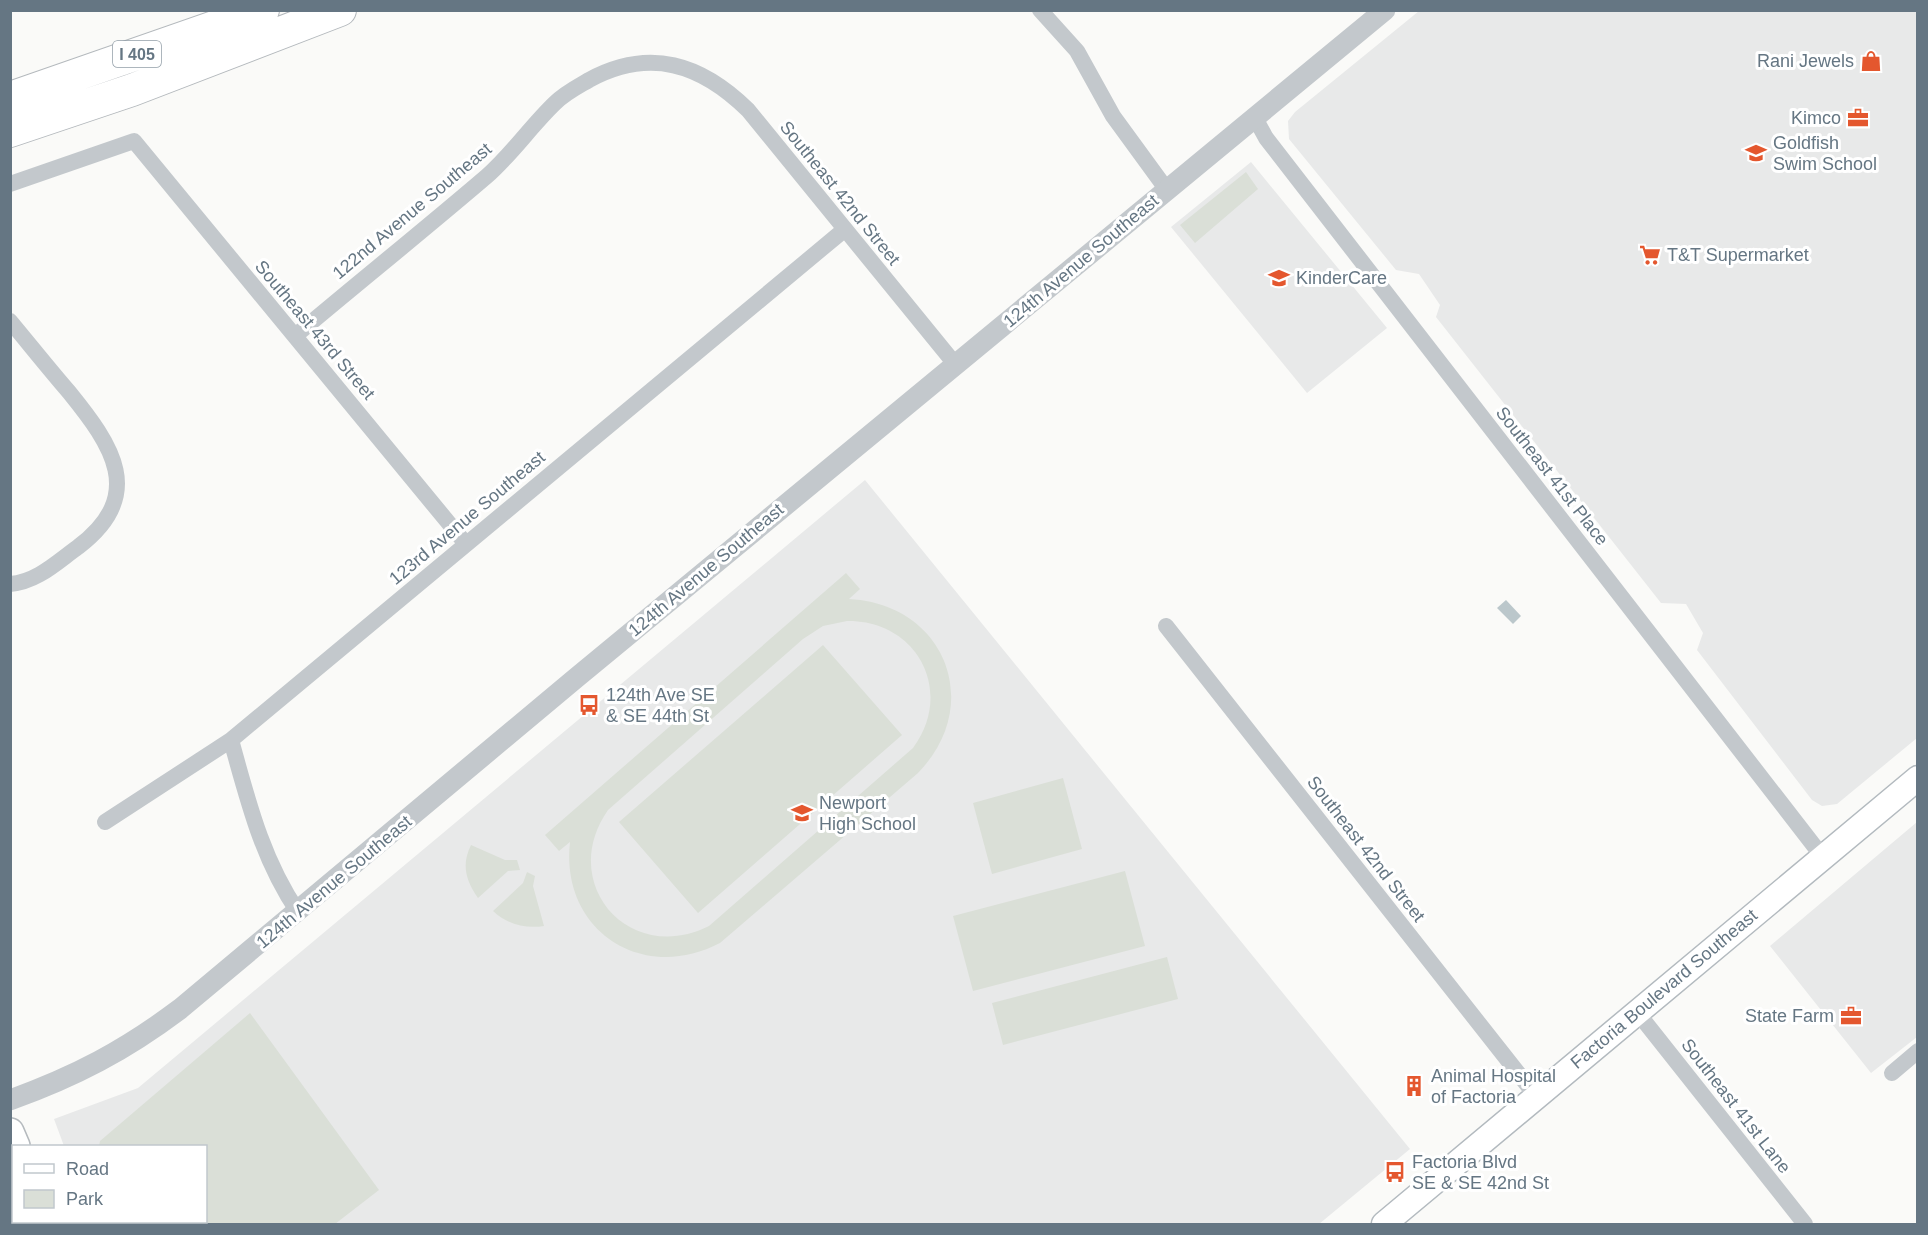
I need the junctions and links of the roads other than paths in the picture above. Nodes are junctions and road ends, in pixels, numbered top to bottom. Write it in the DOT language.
graph roads {
  1 [pos="263,10"];
  2 [pos="340,10"];
  3 [pos="1040,10"];
  4 [pos="1384,10"];
  5 [pos="679,65"];
  6 [pos="10,98"];
  7 [pos="1255,118"];
  8 [pos="10,131"];
  9 [pos="10,184"];
  10 [pos="1167,190"];
  11 [pos="844,230"];
  12 [pos="10,321"];
  13 [pos="295,336"];
  14 [pos="955,364"];
  15 [pos="466,544"];
  16 [pos="10,584"];
  17 [pos="1166,626"];
  18 [pos="231,740"];
  19 [pos="1917,778"];
  20 [pos="105,822"];
  21 [pos="1822,856"];
  22 [pos="298,912"];
  23 [pos="1637,1012"];
  24 [pos="1917,1051"];
  25 [pos="1892,1073"];
  26 [pos="1536,1096"];
  27 [pos="10,1100"];
  28 [pos="1384,1224"];
  29 [pos="1805,1224"];
  1 -- 6 [label="highway, I 405"];
  2 -- 8 [label="highway"];
  3 -- 10 [label="street"];
  4 -- 7 [label="street, 124th Avenue Southeast"];
  5 -- 11 [label="street, Southeast 42nd Street"];
  5 -- 13 [label="street, 122nd Avenue Southeast"];
  7 -- 10 [label="street, 124th Avenue Southeast"];
  7 -- 21 [label="street, Southeast 41st Place"];
  9 -- 13 [label="street, Southeast 43rd Street"];
  10 -- 14 [label="street, 124th Avenue Southeast"];
  11 -- 14 [label="street, Southeast 42nd Street"];
  11 -- 15 [label="street, 123rd Avenue Southeast"];
  12 -- 16 [label="street"];
  13 -- 15 [label="street, Southeast 43rd Street"];
  14 -- 22 [label="street, 124th Avenue Southeast"];
  15 -- 18 [label="street, 123rd Avenue Southeast"];
  17 -- 26 [label="street, Southeast 42nd Street"];
  18 -- 20 [label="street, 123rd Avenue Southeast"];
  18 -- 22 [label="street"];
  19 -- 21 [label="main road, Factoria Boulevard Southeast"];
  21 -- 23 [label="main road, Factoria Boulevard Southeast"];
  22 -- 27 [label="street, 124th Avenue Southeast"];
  23 -- 26 [label="main road, Factoria Boulevard Southeast"];
  23 -- 29 [label="street, Southeast 41st Lane"];
  24 -- 25 [label="street"];
  26 -- 28 [label="main road, Factoria Boulevard Southeast"];
}
